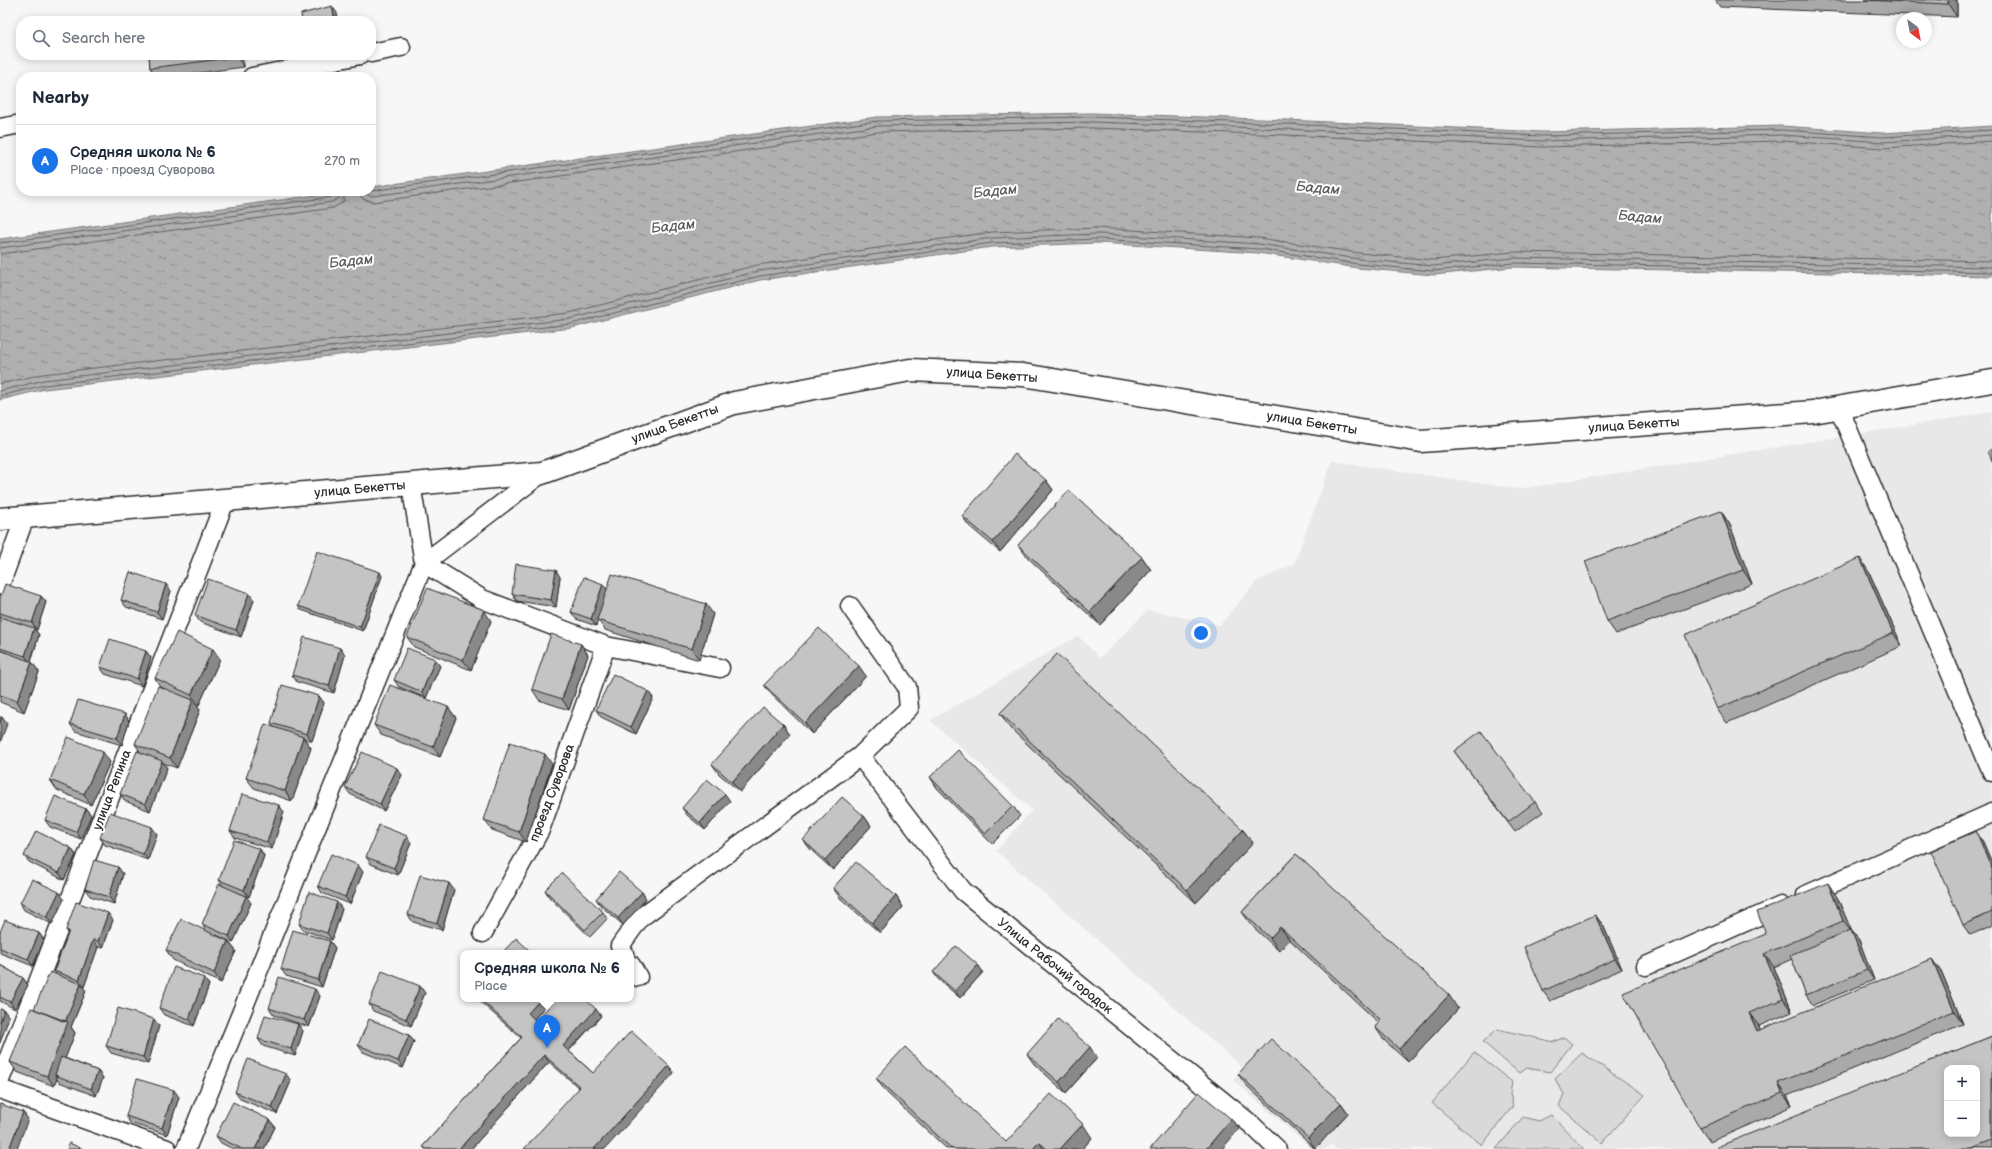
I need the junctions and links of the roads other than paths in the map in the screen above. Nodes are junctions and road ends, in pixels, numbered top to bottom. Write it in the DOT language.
graph roads {
  1 [pos="401,47"];
  2 [pos="376,52"];
  3 [pos="335,60"];
  4 [pos="277,72"];
  5 [pos="16,125"];
  6 [pos="0,128"];
  7 [pos="1992,381"];
  8 [pos="1839,408"];
  9 [pos="542,473"];
  10 [pos="411,484"];
  11 [pos="225,501"];
  12 [pos="25,517"];
  13 [pos="0,519"];
  14 [pos="424,563"];
  15 [pos="0,585"];
  16 [pos="850,606"];
  17 [pos="606,646"];
  18 [pos="720,668"];
  19 [pos="860,756"];
  20 [pos="1992,772"];
  21 [pos="1992,813"];
  22 [pos="483,933"];
  23 [pos="622,950"];
  24 [pos="1646,966"];
  25 [pos="0,1080"];
  26 [pos="0,1089"];
  27 [pos="167,1149"];
  28 [pos="186,1149"];
  29 [pos="1277,1149"];
  1 -- 2 [label="street"];
  3 -- 4 [label="street"];
  5 -- 6 [label="street"];
  7 -- 8 [label="street, улица Бекетты"];
  8 -- 9 [label="street, улица Бекетты"];
  8 -- 20 [label="street"];
  9 -- 10 [label="street, улица Бекетты"];
  9 -- 14 [label="street"];
  10 -- 11 [label="street, улица Бекетты"];
  10 -- 14 [label="street"];
  11 -- 12 [label="street, улица Бекетты"];
  11 -- 25 [label="street, улица Репина"];
  12 -- 13 [label="street, улица Бекетты"];
  12 -- 15 [label="street"];
  14 -- 17 [label="street"];
  14 -- 28 [label="street"];
  16 -- 19 [label="street"];
  17 -- 18 [label="street"];
  17 -- 22 [label="street, проезд Суворова"];
  19 -- 23 [label="street"];
  19 -- 29 [label="street, Улица Рабочий городок"];
  21 -- 24 [label="street"];
  26 -- 27 [label="street"];
}
